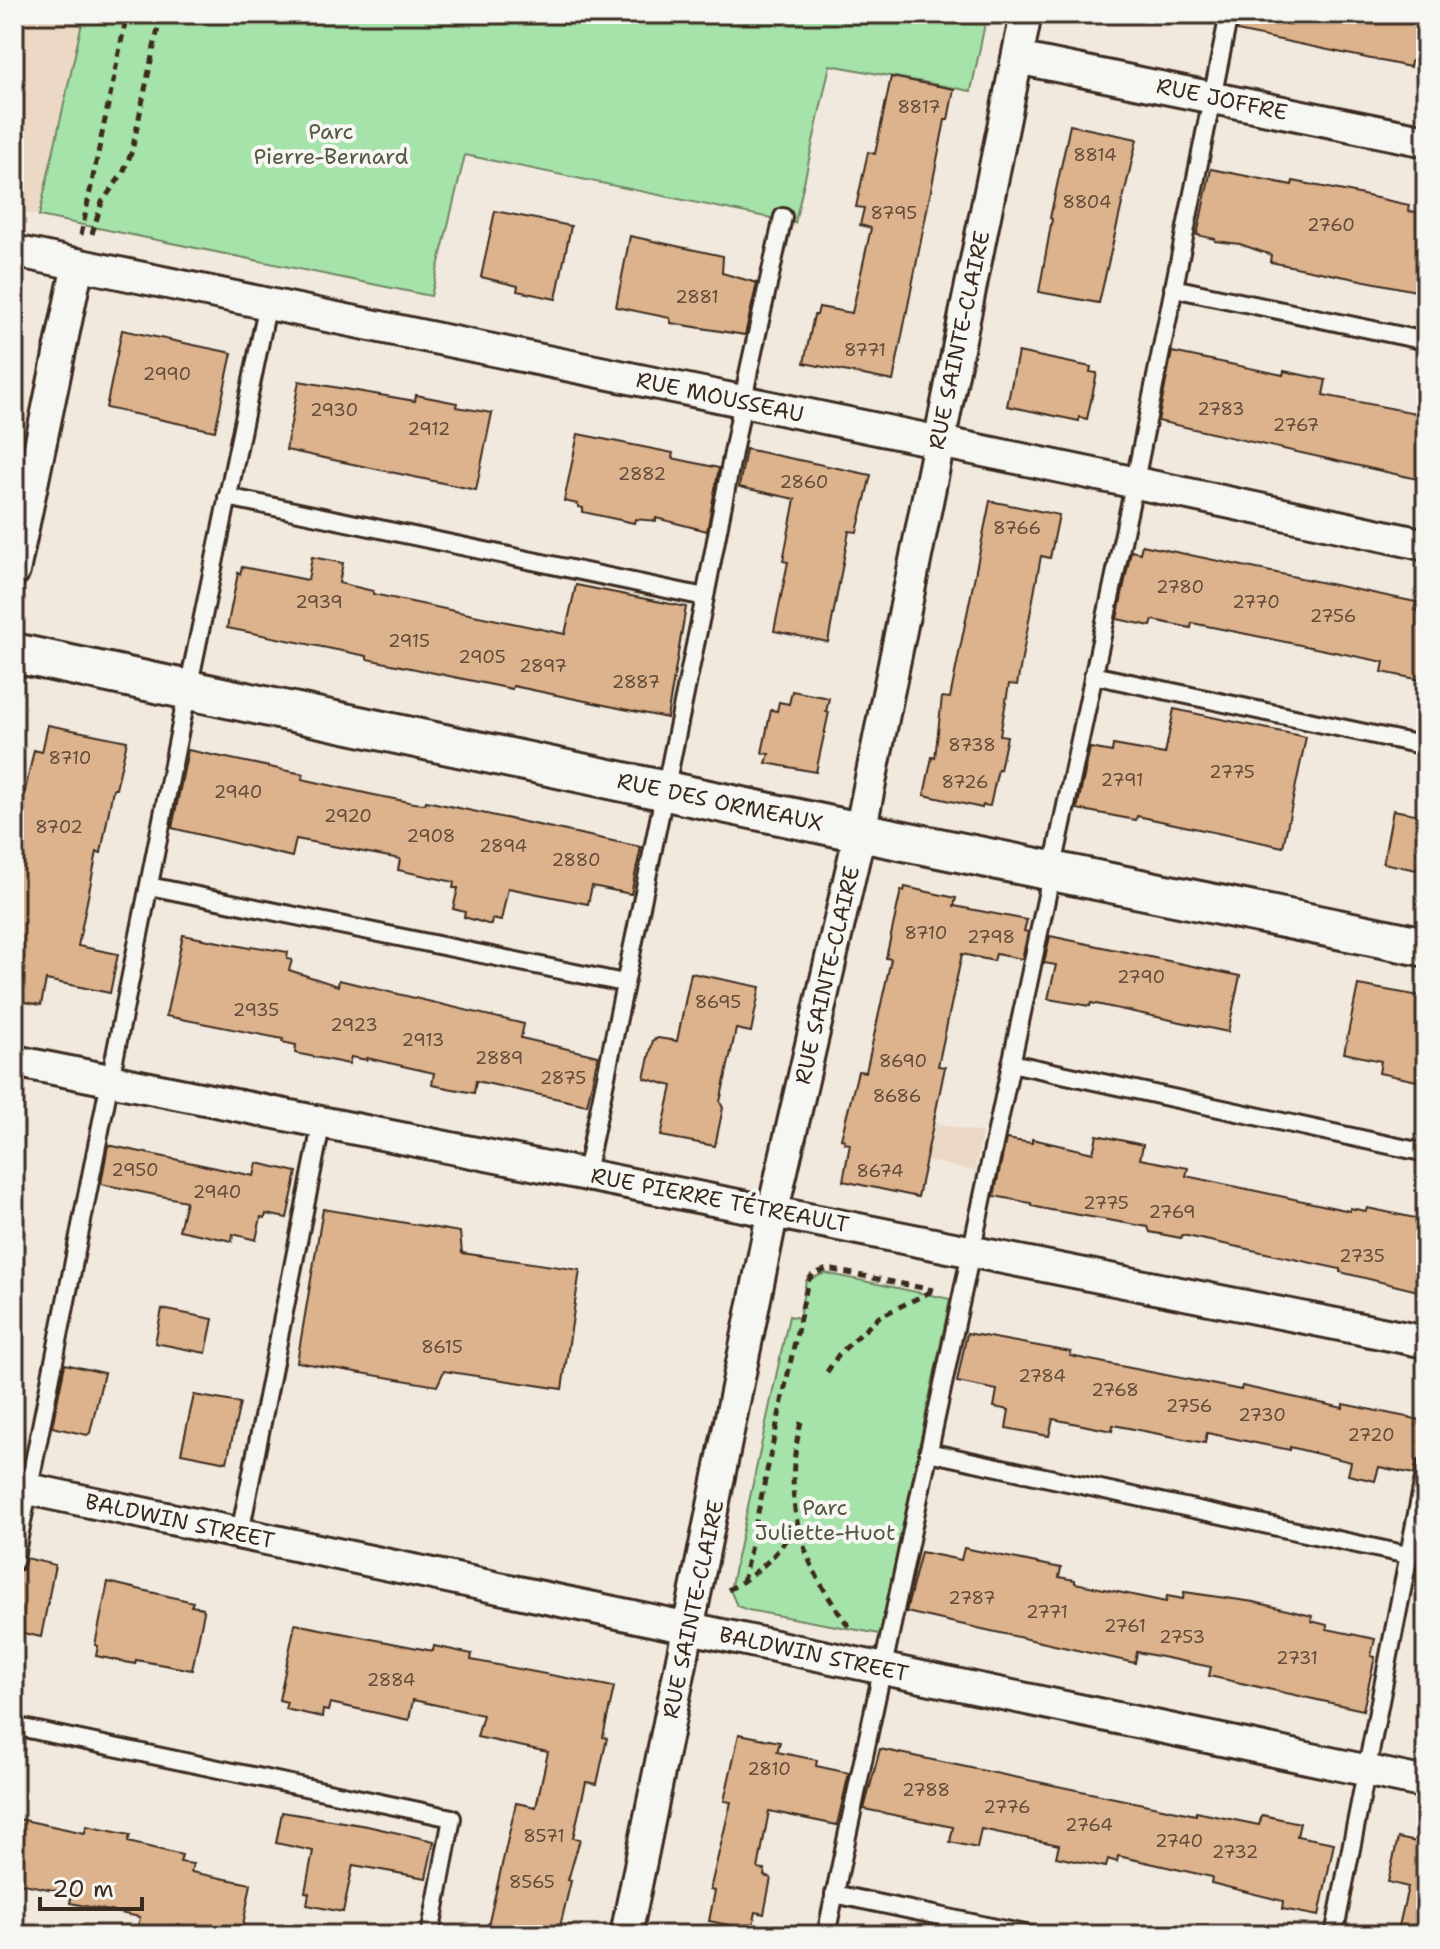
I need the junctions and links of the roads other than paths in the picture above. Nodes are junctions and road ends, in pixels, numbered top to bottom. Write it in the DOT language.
graph roads {
  1 [pos="1026,14"];
  2 [pos="1229,14"];
  3 [pos="1017,58"];
  4 [pos="1212,97"];
  5 [pos="1426,141"];
  6 [pos="783,217"];
  7 [pos="14,251"];
  8 [pos="78,264"];
  9 [pos="1173,288"];
  10 [pos="268,303"];
  11 [pos="1426,341"];
  12 [pos="744,402"];
  13 [pos="938,443"];
  14 [pos="1135,481"];
  15 [pos="227,497"];
  16 [pos="1426,545"];
  17 [pos="14,571"];
  18 [pos="705,597"];
  19 [pos="14,653"];
  20 [pos="1093,675"];
  21 [pos="188,689"];
  22 [pos="1426,746"];
  23 [pos="663,791"];
  24 [pos="860,832"];
  25 [pos="1051,870"];
  26 [pos="149,886"];
  27 [pos="1426,947"];
  28 [pos="624,983"];
  29 [pos="14,1061"];
  30 [pos="1011,1063"];
  31 [pos="110,1080"];
  32 [pos="322,1121"];
  33 [pos="1426,1153"];
  34 [pos="586,1173"];
  35 [pos="773,1210"];
  36 [pos="971,1250"];
  37 [pos="1426,1342"];
  38 [pos="928,1452"];
  39 [pos="1426,1468"];
  40 [pos="22,1487"];
  41 [pos="240,1533"];
  42 [pos="1408,1555"];
  43 [pos="14,1562"];
  44 [pos="692,1618"];
  45 [pos="882,1669"];
  46 [pos="14,1726"];
  47 [pos="1367,1771"];
  48 [pos="1426,1783"];
  49 [pos="834,1894"];
  50 [pos="430,1935"];
  51 [pos="626,1935"];
  52 [pos="826,1935"];
  53 [pos="1030,1935"];
  54 [pos="1334,1935"];
  1 -- 3 [label="street, RUE SAINTE-CLAIRE"];
  2 -- 4 [label="lane"];
  3 -- 4 [label="street, RUE JOFFRE"];
  3 -- 13 [label="street, RUE SAINTE-CLAIRE"];
  4 -- 5 [label="street, RUE JOFFRE"];
  4 -- 9 [label="lane"];
  6 -- 12 [label="lane"];
  7 -- 8 [label="street, RUE MOUSSEAU"];
  8 -- 10 [label="street, RUE MOUSSEAU"];
  8 -- 17 [label="street"];
  9 -- 11 [label="lane"];
  9 -- 14 [label="lane"];
  10 -- 12 [label="street, RUE MOUSSEAU"];
  10 -- 15 [label="lane"];
  12 -- 13 [label="street, RUE MOUSSEAU"];
  12 -- 18 [label="lane"];
  13 -- 14 [label="street, RUE MOUSSEAU"];
  13 -- 24 [label="street, RUE SAINTE-CLAIRE"];
  14 -- 16 [label="street, RUE MOUSSEAU"];
  14 -- 20 [label="lane"];
  15 -- 18 [label="lane"];
  15 -- 21 [label="lane"];
  18 -- 23 [label="lane"];
  19 -- 21 [label="street, RUE DES ORMEAUX"];
  20 -- 22 [label="lane"];
  20 -- 25 [label="lane"];
  21 -- 23 [label="street, RUE DES ORMEAUX"];
  21 -- 26 [label="lane"];
  23 -- 24 [label="street, RUE DES ORMEAUX"];
  23 -- 28 [label="lane"];
  24 -- 25 [label="street, RUE DES ORMEAUX"];
  24 -- 35 [label="street, RUE SAINTE-CLAIRE"];
  25 -- 27 [label="street, RUE DES ORMEAUX"];
  25 -- 30 [label="lane"];
  26 -- 28 [label="lane"];
  26 -- 31 [label="lane"];
  28 -- 34 [label="lane"];
  29 -- 31 [label="street, RUE PIERRE TÉTREAULT"];
  30 -- 33 [label="lane"];
  30 -- 36 [label="lane"];
  31 -- 32 [label="street, RUE PIERRE TÉTREAULT"];
  31 -- 40 [label="lane"];
  32 -- 34 [label="street, RUE PIERRE TÉTREAULT"];
  32 -- 41 [label="lane"];
  34 -- 35 [label="street, RUE PIERRE TÉTREAULT"];
  35 -- 36 [label="street, RUE PIERRE TÉTREAULT"];
  35 -- 44 [label="street, RUE SAINTE-CLAIRE"];
  36 -- 37 [label="street, RUE PIERRE TÉTREAULT"];
  36 -- 38 [label="lane"];
  38 -- 42 [label="lane"];
  38 -- 45 [label="lane"];
  39 -- 42 [label="lane"];
  40 -- 41 [label="street, BALDWIN STREET"];
  40 -- 43 [label="lane"];
  41 -- 44 [label="street, BALDWIN STREET"];
  42 -- 47 [label="lane"];
  44 -- 45 [label="street, BALDWIN STREET"];
  44 -- 51 [label="street, RUE SAINTE-CLAIRE"];
  45 -- 47 [label="street, BALDWIN STREET"];
  45 -- 49 [label="lane"];
  46 -- 50 [label="lane"];
  47 -- 48 [label="street, BALDWIN STREET"];
  47 -- 54 [label="lane"];
  49 -- 52 [label="lane"];
  49 -- 53 [label="lane"];
}
